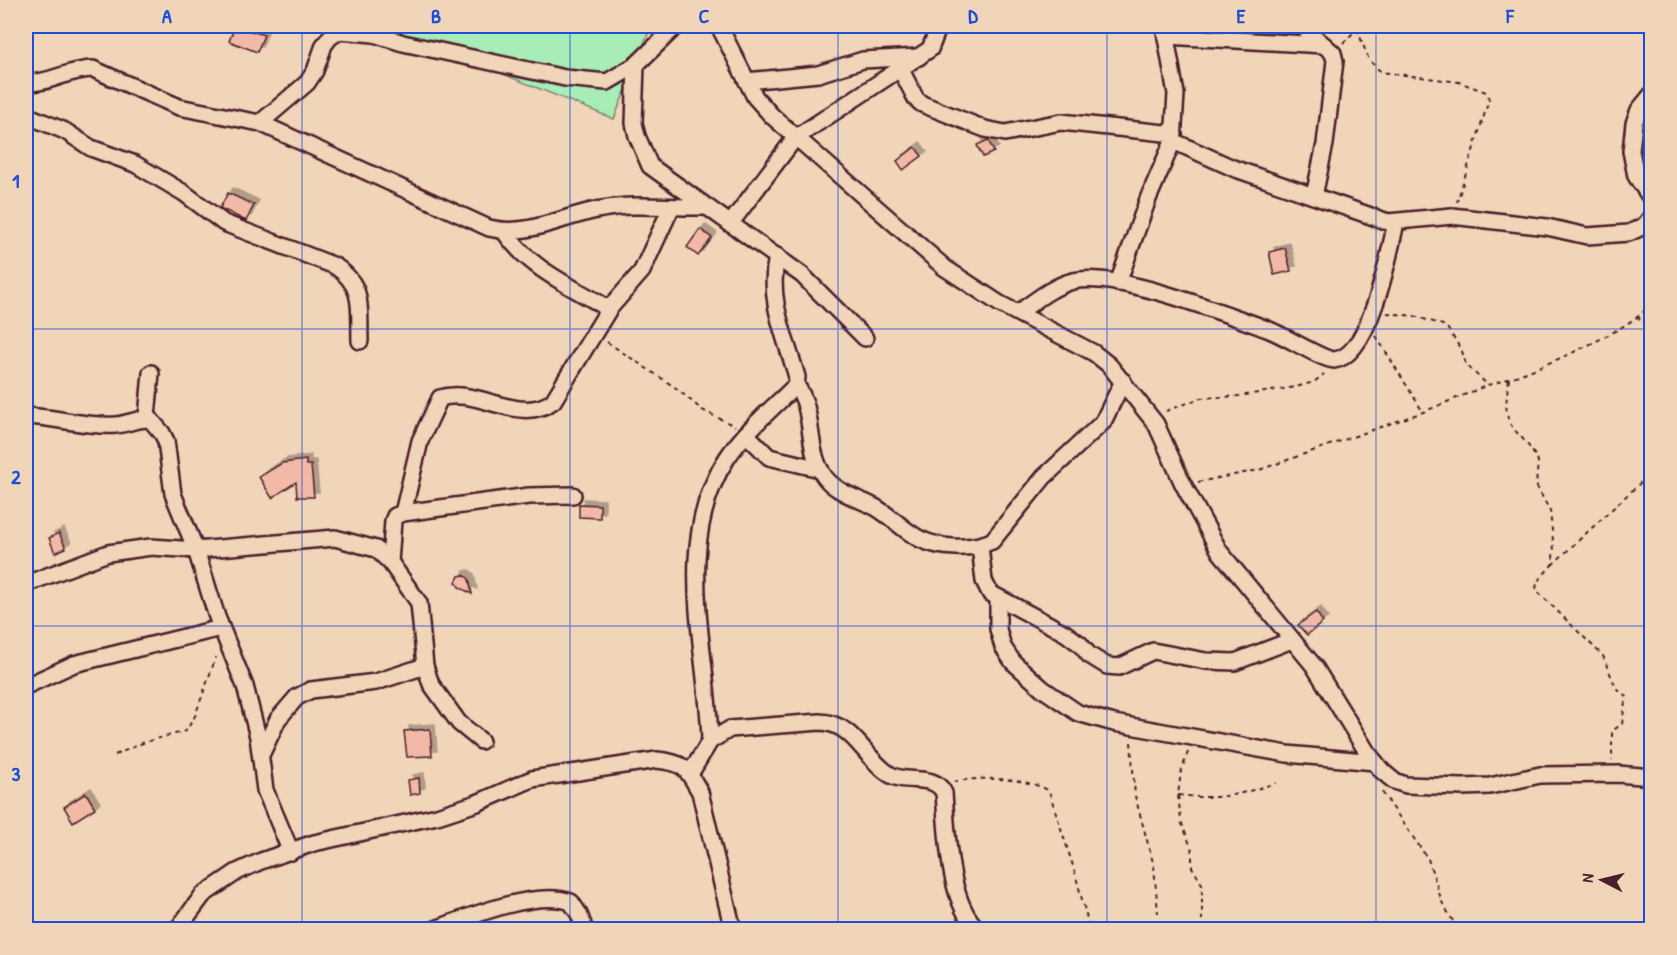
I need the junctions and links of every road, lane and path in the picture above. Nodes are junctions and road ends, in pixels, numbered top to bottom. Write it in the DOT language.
graph roads {
  1 [pos="676,26"];
  2 [pos="718,26"];
  3 [pos="939,26"];
  4 [pos="1302,26"];
  5 [pos="1360,26"];
  6 [pos="1357,29"];
  7 [pos="1165,31"];
  8 [pos="1329,49"];
  9 [pos="919,57"];
  10 [pos="636,65"];
  11 [pos="901,70"];
  12 [pos="747,81"];
  13 [pos="26,83"];
  14 [pos="1652,94"];
  15 [pos="26,115"];
  16 [pos="261,123"];
  17 [pos="795,138"];
  18 [pos="1173,138"];
  19 [pos="1314,196"];
  20 [pos="1652,200"];
  21 [pos="705,207"];
  22 [pos="671,208"];
  23 [pos="1452,216"];
  24 [pos="1652,216"];
  25 [pos="1396,222"];
  26 [pos="730,224"];
  27 [pos="504,231"];
  28 [pos="777,256"];
  29 [pos="1118,283"];
  30 [pos="1652,302"];
  31 [pos="609,309"];
  32 [pos="1018,313"];
  33 [pos="1370,316"];
  34 [pos="1637,316"];
  35 [pos="597,328"];
  36 [pos="1652,331"];
  37 [pos="865,338"];
  38 [pos="360,341"];
  39 [pos="1335,360"];
  40 [pos="151,373"];
  41 [pos="1509,380"];
  42 [pos="1124,381"];
  43 [pos="796,385"];
  44 [pos="1488,385"];
  45 [pos="1423,412"];
  46 [pos="1149,415"];
  47 [pos="26,416"];
  48 [pos="150,419"];
  49 [pos="746,434"];
  50 [pos="820,469"];
  51 [pos="1652,472"];
  52 [pos="1183,484"];
  53 [pos="573,495"];
  54 [pos="403,513"];
  55 [pos="980,546"];
  56 [pos="196,550"];
  57 [pos="390,562"];
  58 [pos="1552,565"];
  59 [pos="26,584"];
  60 [pos="998,600"];
  61 [pos="223,632"];
  62 [pos="1292,640"];
  63 [pos="425,666"];
  64 [pos="26,686"];
  65 [pos="1133,726"];
  66 [pos="1193,736"];
  67 [pos="481,741"];
  68 [pos="710,741"];
  69 [pos="115,755"];
  70 [pos="260,759"];
  71 [pos="1378,767"];
  72 [pos="690,774"];
  73 [pos="1618,774"];
  74 [pos="1652,777"];
  75 [pos="1276,783"];
  76 [pos="940,785"];
  77 [pos="1178,795"];
  78 [pos="291,852"];
  79 [pos="1158,913"];
  80 [pos="1202,920"];
  81 [pos="177,930"];
  82 [pos="433,930"];
  83 [pos="585,930"];
  84 [pos="733,930"];
  85 [pos="979,930"];
  86 [pos="1090,930"];
  87 [pos="1458,930"];
  1 -- 10 [label="street"];
  2 -- 12 [label="street"];
  3 -- 9 [label="street"];
  4 -- 8 [label="street"];
  5 -- 6 [label="path"];
  6 -- 8 [label="path"];
  6 -- 23 [label="path"];
  7 -- 8 [label="street"];
  7 -- 18 [label="street"];
  8 -- 19 [label="street"];
  9 -- 11 [label="street"];
  9 -- 12 [label="street"];
  10 -- 16 [label="street"];
  10 -- 21 [label="street"];
  11 -- 17 [label="street"];
  11 -- 18 [label="street"];
  12 -- 17 [label="street"];
  13 -- 16 [label="street"];
  14 -- 20 [label="street"];
  15 -- 38 [label="street"];
  16 -- 27 [label="street"];
  17 -- 26 [label="street"];
  17 -- 32 [label="street"];
  18 -- 19 [label="street"];
  18 -- 29 [label="street"];
  19 -- 25 [label="street"];
  21 -- 22 [label="street"];
  21 -- 26 [label="street"];
  22 -- 27 [label="street"];
  22 -- 31 [label="street"];
  23 -- 24 [label="street"];
  23 -- 25 [label="street"];
  25 -- 33 [label="street"];
  26 -- 28 [label="street"];
  27 -- 31 [label="street"];
  28 -- 37 [label="street"];
  28 -- 43 [label="street"];
  29 -- 32 [label="street"];
  29 -- 39 [label="street"];
  30 -- 34 [label="path"];
  31 -- 35 [label="street"];
  32 -- 42 [label="street"];
  33 -- 39 [label="street"];
  33 -- 44 [label="path"];
  33 -- 45 [label="path"];
  34 -- 36 [label="path"];
  34 -- 41 [label="path"];
  35 -- 49 [label="path"];
  35 -- 54 [label="street"];
  39 -- 46 [label="path"];
  40 -- 48 [label="street"];
  41 -- 44 [label="path"];
  41 -- 58 [label="path"];
  42 -- 46 [label="street"];
  42 -- 55 [label="street"];
  43 -- 49 [label="street"];
  43 -- 50 [label="street"];
  44 -- 45 [label="path"];
  45 -- 52 [label="path"];
  46 -- 52 [label="street"];
  47 -- 48 [label="street"];
  48 -- 56 [label="street"];
  49 -- 50 [label="street"];
  49 -- 68 [label="street"];
  50 -- 55 [label="street"];
  51 -- 58 [label="path"];
  52 -- 62 [label="street"];
  53 -- 54 [label="street"];
  54 -- 57 [label="street"];
  55 -- 60 [label="street"];
  56 -- 57 [label="street"];
  56 -- 59 [label="street"];
  56 -- 61 [label="street"];
  57 -- 63 [label="street"];
  58 -- 73 [label="path"];
  60 -- 62 [label="street"];
  60 -- 65 [label="street"];
  61 -- 64 [label="street"];
  61 -- 69 [label="path"];
  61 -- 70 [label="street"];
  62 -- 71 [label="street"];
  63 -- 67 [label="street"];
  63 -- 70 [label="street"];
  65 -- 66 [label="street"];
  65 -- 79 [label="path"];
  66 -- 71 [label="street"];
  66 -- 77 [label="path"];
  68 -- 72 [label="street"];
  68 -- 76 [label="street"];
  70 -- 78 [label="street"];
  71 -- 73 [label="street"];
  71 -- 87 [label="path"];
  72 -- 78 [label="street"];
  72 -- 84 [label="street"];
  73 -- 74 [label="street"];
  75 -- 77 [label="path"];
  76 -- 85 [label="street"];
  76 -- 86 [label="path"];
  77 -- 80 [label="path"];
  78 -- 81 [label="street"];
  82 -- 83 [label="street"];
}
